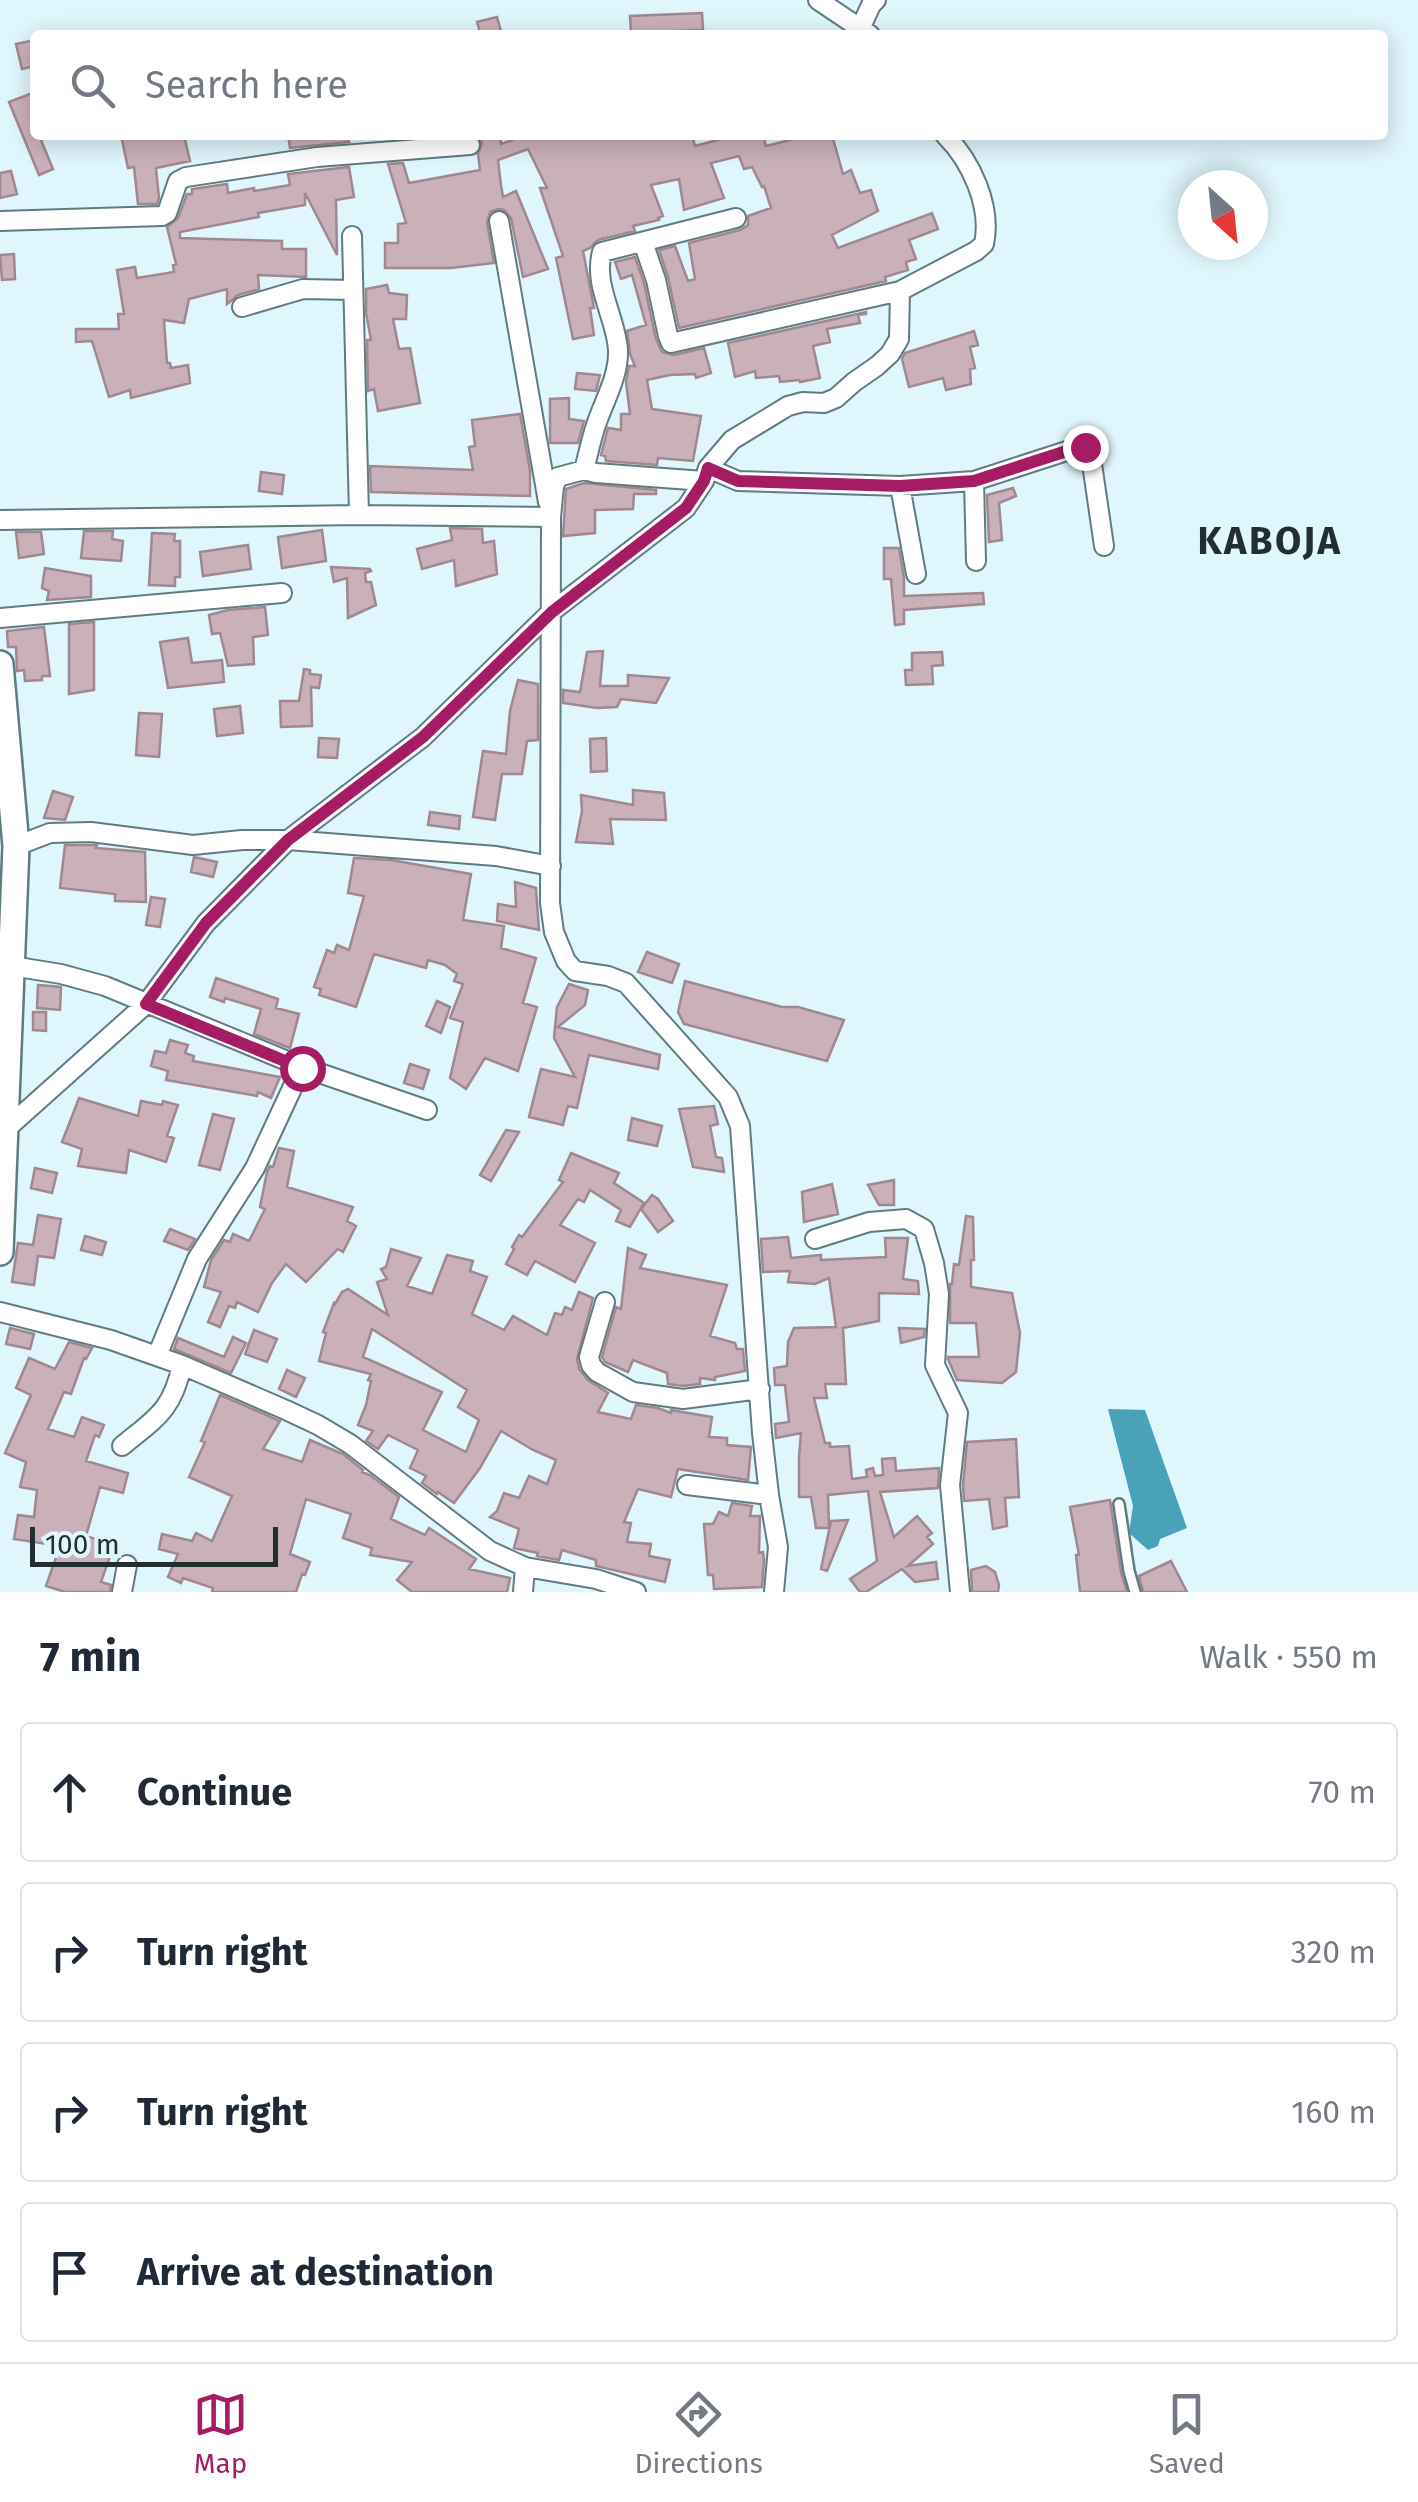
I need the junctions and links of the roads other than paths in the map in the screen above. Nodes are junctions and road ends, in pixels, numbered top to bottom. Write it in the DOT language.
graph roads {
  1 [pos="818,0"];
  2 [pos="876,0"];
  3 [pos="864,30"];
  4 [pos="866,30"];
  5 [pos="950,140"];
  6 [pos="470,145"];
  7 [pos="736,218"];
  8 [pos="499,221"];
  9 [pos="0,222"];
  10 [pos="352,236"];
  11 [pos="643,242"];
  12 [pos="353,290"];
  13 [pos="900,290"];
  14 [pos="242,307"];
  15 [pos="584,470"];
  16 [pos="706,474"];
  17 [pos="974,481"];
  18 [pos="900,486"];
  19 [pos="358,515"];
  20 [pos="551,517"];
  21 [pos="0,520"];
  22 [pos="1104,546"];
  23 [pos="976,561"];
  24 [pos="916,574"];
  25 [pos="282,594"];
  26 [pos="552,612"];
  27 [pos="0,618"];
  28 [pos="0,664"];
  29 [pos="288,840"];
  30 [pos="16,846"];
  31 [pos="550,866"];
  32 [pos="12,966"];
  33 [pos="146,1004"];
  34 [pos="302,1068"];
  35 [pos="427,1110"];
  36 [pos="3,1143"];
  37 [pos="815,1239"];
  38 [pos="0,1252"];
  39 [pos="605,1302"];
  40 [pos="0,1312"];
  41 [pos="157,1356"];
  42 [pos="182,1365"];
  43 [pos="760,1389"];
  44 [pos="122,1446"];
  45 [pos="686,1485"];
  46 [pos="769,1495"];
  47 [pos="1118,1504"];
  48 [pos="127,1564"];
  49 [pos="524,1567"];
  50 [pos="122,1592"];
  51 [pos="523,1592"];
  52 [pos="636,1592"];
  53 [pos="774,1592"];
  54 [pos="960,1592"];
  55 [pos="1136,1592"];
  1 -- 3 [label="street"];
  2 -- 4 [label="street"];
  5 -- 13 [label="street"];
  6 -- 9 [label="street"];
  7 -- 11 [label="street"];
  8 -- 20 [label="street"];
  10 -- 12 [label="street"];
  11 -- 13 [label="street"];
  11 -- 15 [label="street"];
  12 -- 14 [label="street"];
  12 -- 19 [label="street"];
  13 -- 16 [label="street"];
  15 -- 16 [label="street"];
  15 -- 20 [label="street"];
  16 -- 18 [label="street"];
  16 -- 26 [label="street"];
  17 -- 18 [label="street"];
  17 -- 22 [label="street"];
  17 -- 23 [label="street"];
  18 -- 24 [label="street"];
  19 -- 20 [label="street"];
  19 -- 21 [label="street"];
  20 -- 26 [label="street"];
  25 -- 27 [label="street"];
  26 -- 29 [label="street"];
  26 -- 31 [label="street"];
  28 -- 30 [label="street"];
  29 -- 30 [label="street"];
  29 -- 31 [label="street"];
  29 -- 33 [label="street"];
  30 -- 32 [label="street"];
  31 -- 43 [label="street"];
  32 -- 33 [label="street"];
  32 -- 36 [label="street"];
  33 -- 34 [label="street"];
  33 -- 36 [label="street"];
  34 -- 35 [label="street"];
  34 -- 41 [label="street"];
  36 -- 38 [label="street"];
  37 -- 54 [label="street"];
  39 -- 43 [label="street"];
  40 -- 41 [label="street"];
  41 -- 42 [label="street"];
  42 -- 44 [label="street"];
  42 -- 49 [label="street"];
  43 -- 46 [label="street"];
  45 -- 46 [label="street"];
  46 -- 53 [label="street"];
  47 -- 55 [label="lane"];
  48 -- 50 [label="street"];
  49 -- 51 [label="street"];
  49 -- 52 [label="street"];
}
